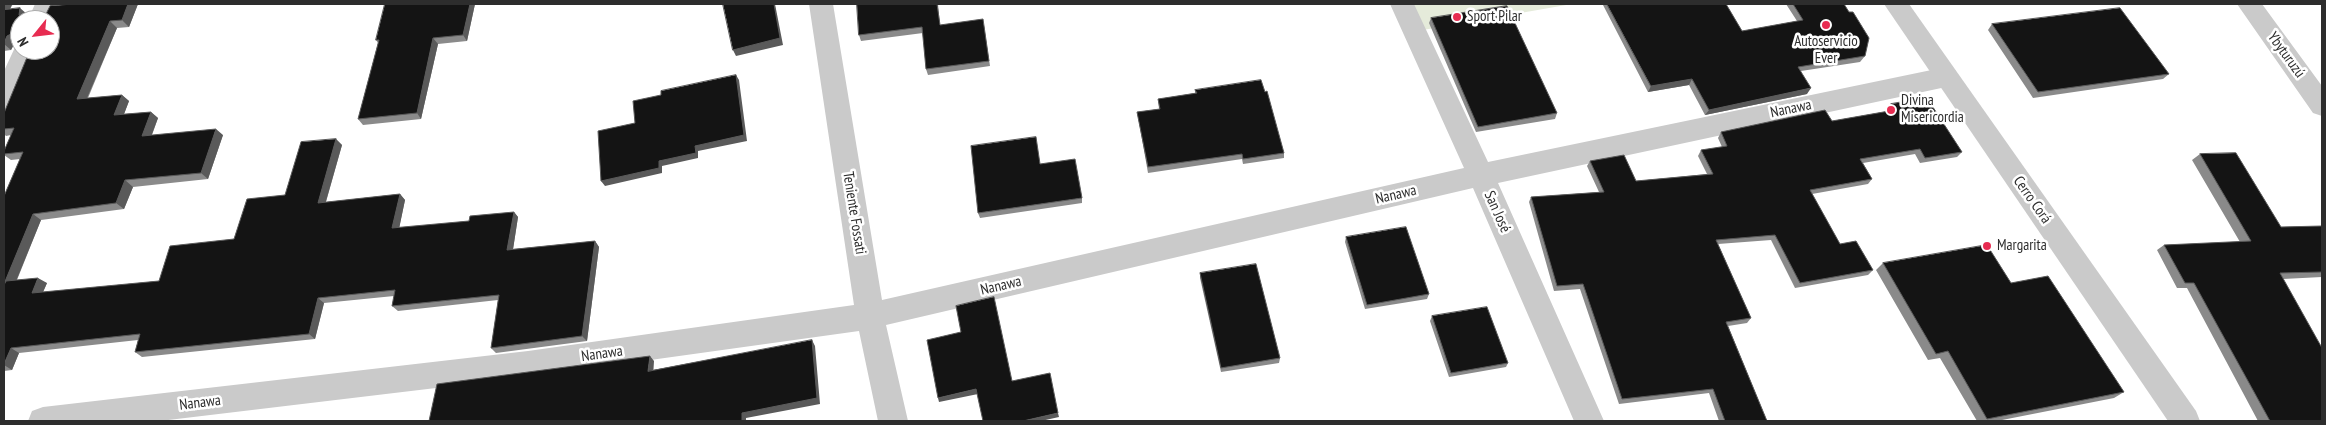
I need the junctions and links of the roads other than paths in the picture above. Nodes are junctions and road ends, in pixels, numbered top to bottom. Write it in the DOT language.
graph roads {
  1 [pos="821,4"];
  2 [pos="1402,4"];
  3 [pos="1896,4"];
  4 [pos="2249,4"];
  5 [pos="22,60"];
  6 [pos="1946,77"];
  7 [pos="4,99"];
  8 [pos="2322,106"];
  9 [pos="1481,175"];
  10 [pos="870,316"];
  11 [pos="43,421"];
  12 [pos="893,421"];
  13 [pos="1589,421"];
  14 [pos="2185,421"];
  1 -- 10 [label="street, Teniente Fossati"];
  2 -- 9 [label="street, San José"];
  3 -- 6 [label="street, Cerro Corá"];
  4 -- 8 [label="street, Ybyturuzú"];
  5 -- 7 [label="street"];
  6 -- 9 [label="street, Nanawa"];
  6 -- 14 [label="street, Cerro Corá"];
  9 -- 10 [label="street, Nanawa"];
  9 -- 13 [label="street, San José"];
  10 -- 11 [label="street, Nanawa"];
  10 -- 12 [label="street, Teniente Fossati"];
}
